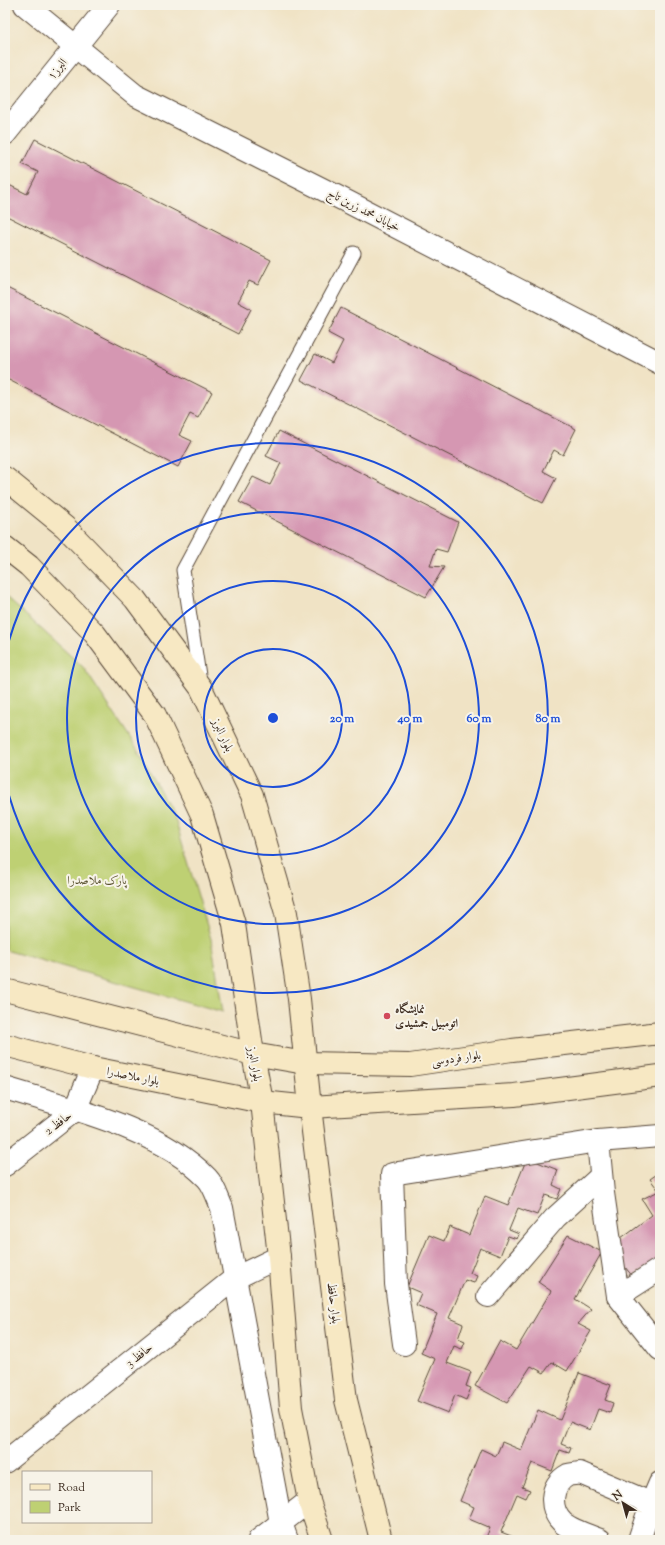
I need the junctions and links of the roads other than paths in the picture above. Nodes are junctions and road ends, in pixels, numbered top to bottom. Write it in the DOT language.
graph roads {
  1 [pos="25,5"];
  2 [pos="109,5"];
  3 [pos="76,46"];
  4 [pos="5,134"];
  5 [pos="354,253"];
  6 [pos="660,363"];
  7 [pos="5,478"];
  8 [pos="5,547"];
  9 [pos="201,688"];
  10 [pos="5,990"];
  11 [pos="660,1033"];
  12 [pos="5,1044"];
  13 [pos="253,1054"];
  14 [pos="305,1063"];
  15 [pos="93,1068"];
  16 [pos="660,1076"];
  17 [pos="5,1088"];
  18 [pos="262,1102"];
  19 [pos="310,1107"];
  20 [pos="75,1110"];
  21 [pos="660,1136"];
  22 [pos="598,1140"];
  23 [pos="5,1165"];
  24 [pos="601,1176"];
  25 [pos="279,1257"];
  26 [pos="660,1268"];
  27 [pos="235,1278"];
  28 [pos="488,1296"];
  29 [pos="618,1296"];
  30 [pos="404,1344"];
  31 [pos="660,1349"];
  32 [pos="7,1457"];
  33 [pos="660,1483"];
  34 [pos="309,1501"];
  35 [pos="655,1505"];
  36 [pos="284,1531"];
  37 [pos="259,1540"];
  38 [pos="322,1540"];
  39 [pos="381,1540"];
  40 [pos="600,1540"];
  41 [pos="639,1540"];
  1 -- 3 [label="street, خیابان محمد زرین تاج"];
  2 -- 3 [label="street, البرز۱"];
  3 -- 4 [label="street, البرز۱"];
  3 -- 6 [label="street, خیابان محمد زرین تاج"];
  5 -- 9 [label="lane"];
  7 -- 9 [label="main road, بلوار البرز"];
  8 -- 13 [label="main road, بلوار البرز"];
  9 -- 14 [label="main road, بلوار البرز"];
  10 -- 13 [label="main road"];
  11 -- 14 [label="main road, بلوار فردوسی"];
  12 -- 15 [label="main road, بلوار ملاصدرا"];
  13 -- 14 [label="main road, بلوار فردوسی"];
  13 -- 18 [label="main road, بلوار البرز"];
  14 -- 19 [label="main road, بلوار حافظ"];
  15 -- 18 [label="main road, بلوار ملاصدرا"];
  15 -- 20 [label="street, حافظ 2"];
  16 -- 19 [label="main road"];
  17 -- 20 [label="street"];
  18 -- 19 [label="main road"];
  18 -- 25 [label="main road"];
  19 -- 39 [label="main road, بلوار حافظ"];
  20 -- 23 [label="street, حافظ 2"];
  20 -- 27 [label="street"];
  21 -- 22 [label="street"];
  22 -- 24 [label="street"];
  22 -- 30 [label="street"];
  24 -- 28 [label="street"];
  24 -- 29 [label="street"];
  25 -- 27 [label="street, حافظ 3"];
  25 -- 34 [label="main road"];
  26 -- 29 [label="street"];
  27 -- 32 [label="street, حافظ 3"];
  27 -- 36 [label="street"];
  29 -- 31 [label="street"];
  33 -- 35 [label="street"];
  34 -- 36 [label="street"];
  34 -- 38 [label="main road"];
  35 -- 40 [label="street"];
  35 -- 41 [label="street"];
  36 -- 37 [label="street"];
}
